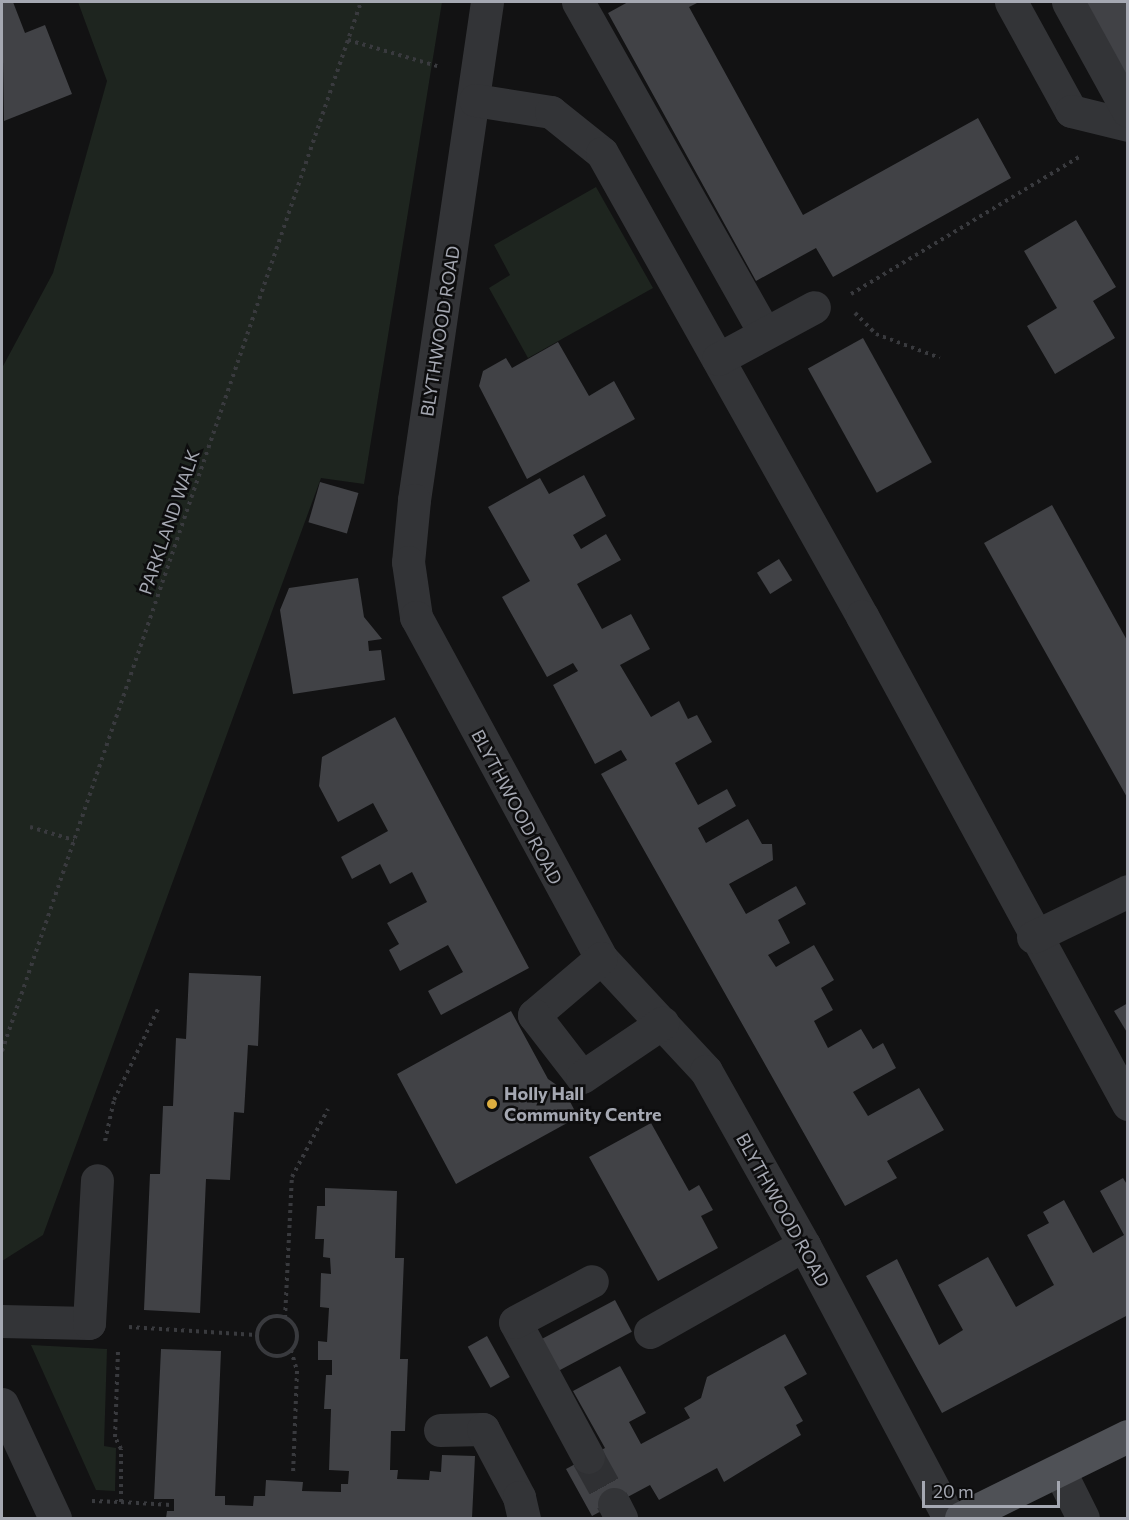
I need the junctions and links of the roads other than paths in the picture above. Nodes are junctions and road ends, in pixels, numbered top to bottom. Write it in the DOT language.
graph roads {
  1 [pos="487,2"];
  2 [pos="578,2"];
  3 [pos="1011,2"];
  4 [pos="1068,2"];
  5 [pos="475,100"];
  6 [pos="1128,111"];
  7 [pos="1128,124"];
  8 [pos="813,307"];
  9 [pos="764,332"];
  10 [pos="718,359"];
  11 [pos="1128,891"];
  12 [pos="1034,937"];
  13 [pos="601,958"];
  14 [pos="662,1023"];
  15 [pos="1128,1104"];
  16 [pos="97,1180"];
  17 [pos="804,1245"];
  18 [pos="592,1281"];
  19 [pos="2,1321"];
  20 [pos="650,1332"];
  21 [pos="2,1404"];
  22 [pos="440,1430"];
  23 [pos="1128,1436"];
  24 [pos="588,1457"];
  25 [pos="1060,1472"];
  26 [pos="51,1509"];
  27 [pos="524,1518"];
  28 [pos="949,1518"];
  29 [pos="961,1518"];
  30 [pos="1083,1518"];
  1 -- 5 [label="street, BLYTHWOOD ROAD"];
  2 -- 9 [label="street"];
  3 -- 7 [label="street"];
  4 -- 6 [label="street"];
  5 -- 10 [label="street"];
  5 -- 13 [label="street, BLYTHWOOD ROAD"];
  8 -- 9 [label="street"];
  9 -- 10 [label="street"];
  10 -- 12 [label="street"];
  11 -- 12 [label="street"];
  12 -- 15 [label="street"];
  13 -- 14 [label="street, BLYTHWOOD ROAD"];
  13 -- 14 [label="street"];
  14 -- 17 [label="street, BLYTHWOOD ROAD"];
  16 -- 19 [label="street"];
  17 -- 20 [label="street"];
  17 -- 28 [label="street, BLYTHWOOD ROAD"];
  18 -- 24 [label="street"];
  21 -- 26 [label="street"];
  22 -- 27 [label="street"];
  23 -- 25 [label="main road"];
  25 -- 29 [label="main road"];
  25 -- 30 [label="street"];
}
